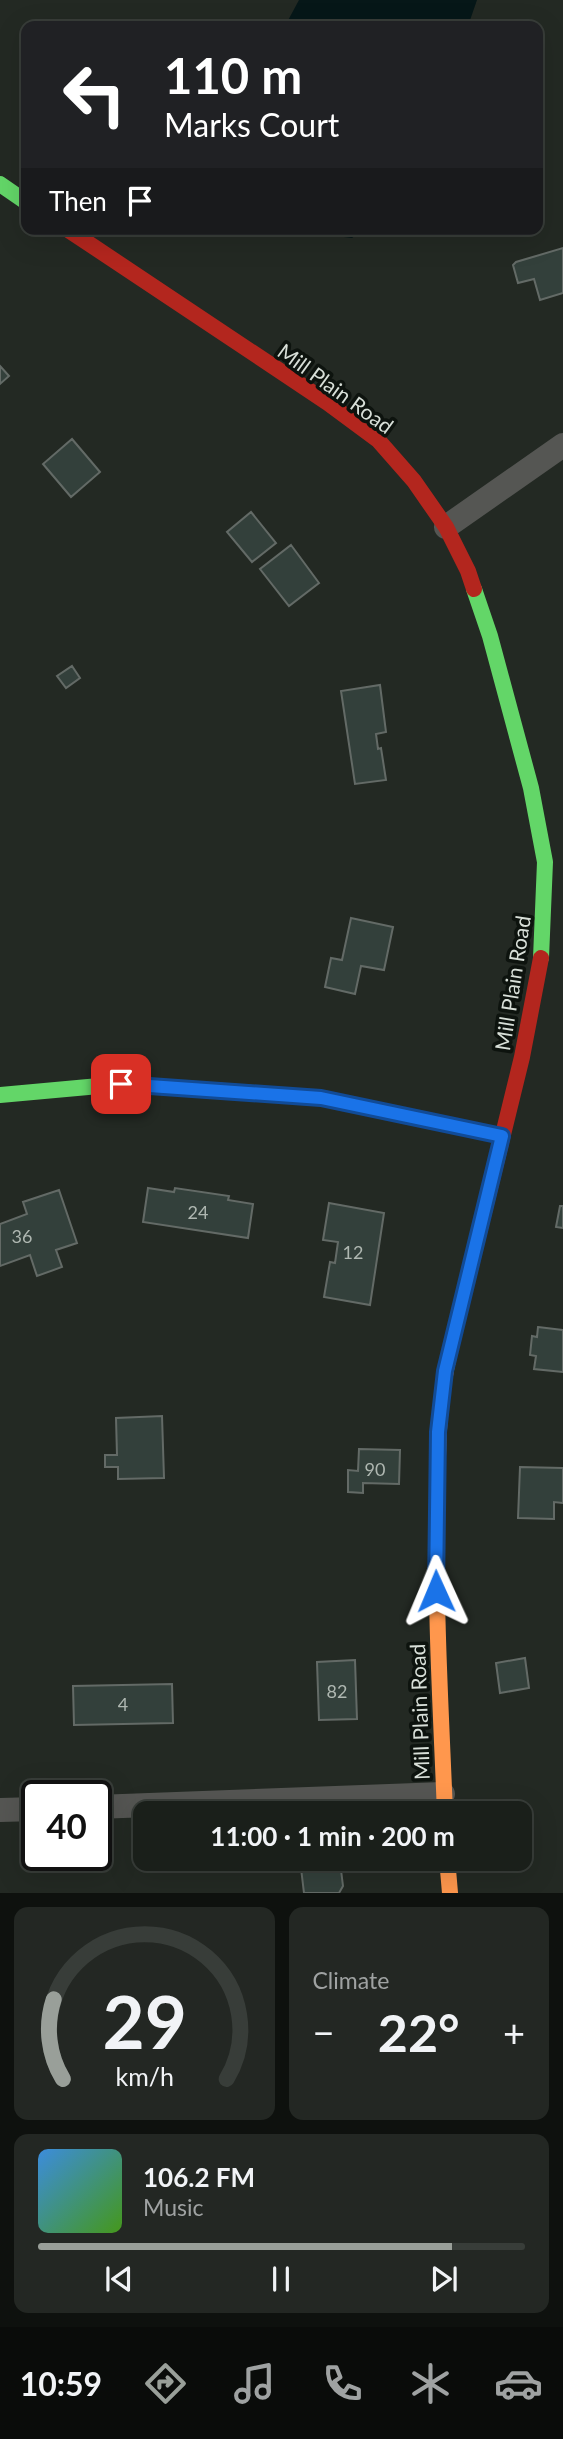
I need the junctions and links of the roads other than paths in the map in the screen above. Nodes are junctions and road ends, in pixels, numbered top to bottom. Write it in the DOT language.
graph roads {
  1 [pos="0,184"];
  2 [pos="21,199"];
  3 [pos="75,235"];
  4 [pos="563,445"];
  5 [pos="446,527"];
  6 [pos="0,1094"];
  7 [pos="502,1136"];
  8 [pos="444,1801"];
  9 [pos="112,1807"];
  10 [pos="133,1807"];
  11 [pos="21,1809"];
  12 [pos="0,1810"];
  13 [pos="448,1871"];
  14 [pos="450,1893"];
  1 -- 2 [label="street"];
  3 -- 5 [label="street, Mill Plain Road"];
  4 -- 5 [label="street"];
  5 -- 7 [label="street, Mill Plain Road"];
  6 -- 7 [label="street"];
  7 -- 8 [label="street, Mill Plain Road"];
  9 -- 10 [label="street"];
  11 -- 12 [label="street"];
  13 -- 14 [label="street"];
}
